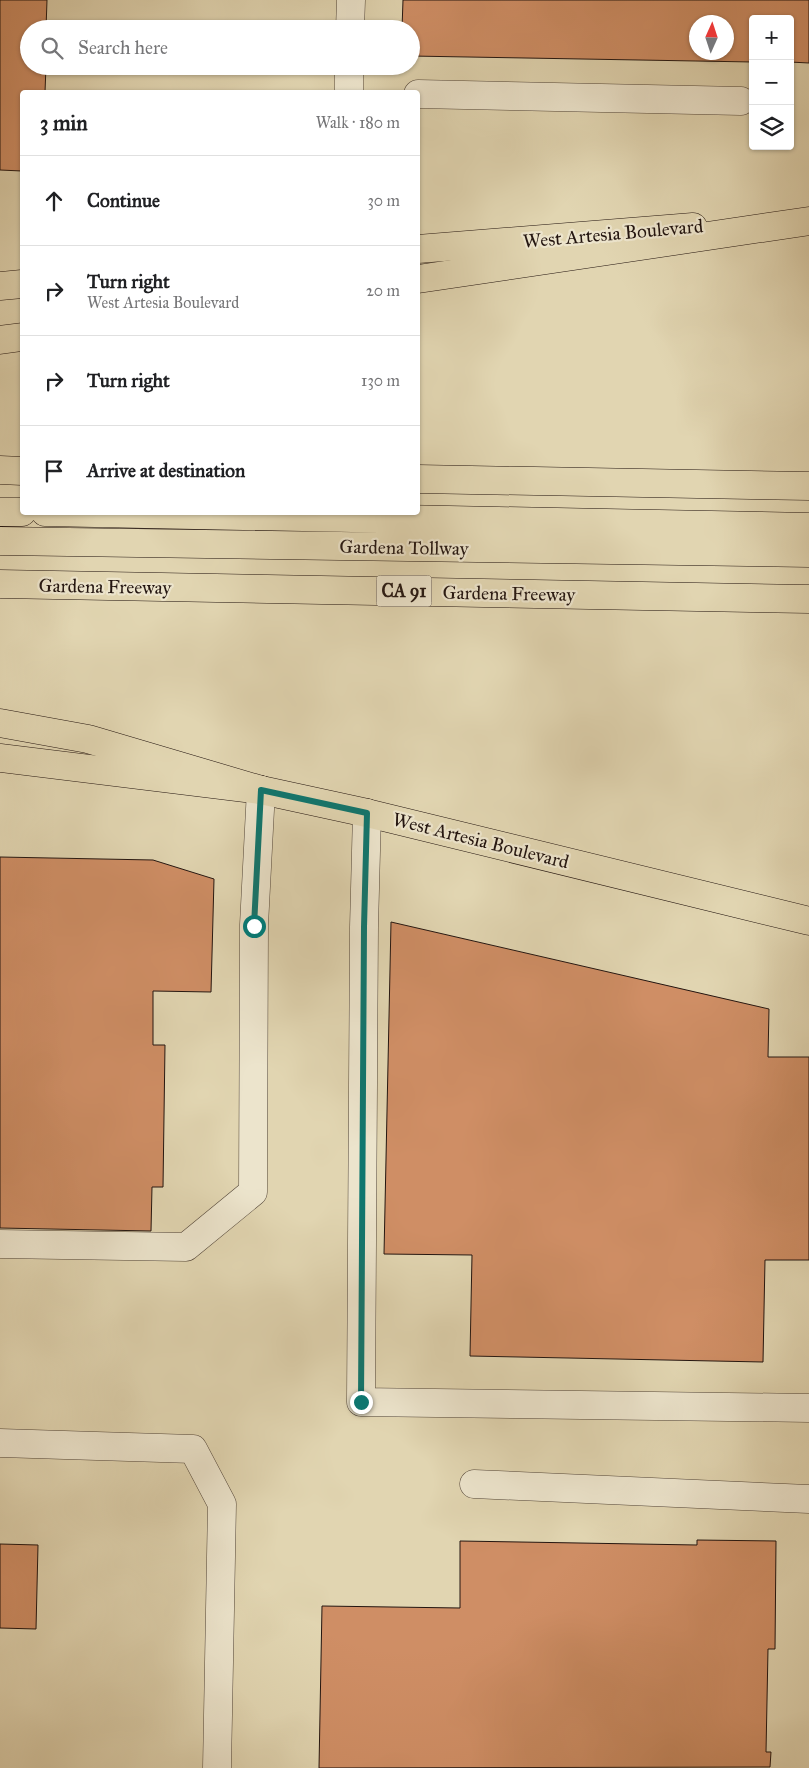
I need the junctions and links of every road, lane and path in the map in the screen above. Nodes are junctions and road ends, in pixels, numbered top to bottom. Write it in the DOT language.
graph roads {
  1 [pos="351,0"];
  2 [pos="350,20"];
  3 [pos="350,75"];
  4 [pos="349,90"];
  5 [pos="420,94"];
  6 [pos="741,101"];
  7 [pos="809,220"];
  8 [pos="420,249"];
  9 [pos="420,279"];
  10 [pos="20,284"];
  11 [pos="0,286"];
  12 [pos="20,337"];
  13 [pos="0,340"];
  14 [pos="0,470"];
  15 [pos="20,471"];
  16 [pos="420,479"];
  17 [pos="809,486"];
  18 [pos="0,512"];
  19 [pos="20,512"];
  20 [pos="198,515"];
  21 [pos="809,527"];
  22 [pos="0,541"];
  23 [pos="809,553"];
  24 [pos="0,584"];
  25 [pos="809,599"];
  26 [pos="0,723"];
  27 [pos="0,758"];
  28 [pos="261,790"];
  29 [pos="367,813"];
  30 [pos="809,920"];
  31 [pos="0,1244"];
  32 [pos="809,1408"];
  33 [pos="0,1443"];
  34 [pos="474,1484"];
  35 [pos="809,1499"];
  36 [pos="217,1768"];
  1 -- 2 [label="lane"];
  3 -- 4 [label="lane"];
  5 -- 6 [label="lane"];
  7 -- 8 [label="main road, West Artesia Boulevard"];
  7 -- 9 [label="main road"];
  10 -- 11 [label="main road"];
  12 -- 13 [label="main road"];
  14 -- 15 [label="main road"];
  16 -- 17 [label="main road"];
  18 -- 19 [label="main road"];
  20 -- 21 [label="main road, Gardena Tollway"];
  22 -- 23 [label="main road, Gardena Tollway"];
  24 -- 25 [label="main road, Gardena Freeway / CA 91"];
  26 -- 28 [label="main road"];
  27 -- 28 [label="main road, West Artesia Boulevard"];
  28 -- 29 [label="main road, West Artesia Boulevard"];
  28 -- 31 [label="lane"];
  29 -- 30 [label="main road, West Artesia Boulevard"];
  29 -- 32 [label="lane"];
  33 -- 36 [label="lane"];
  34 -- 35 [label="lane"];
}
